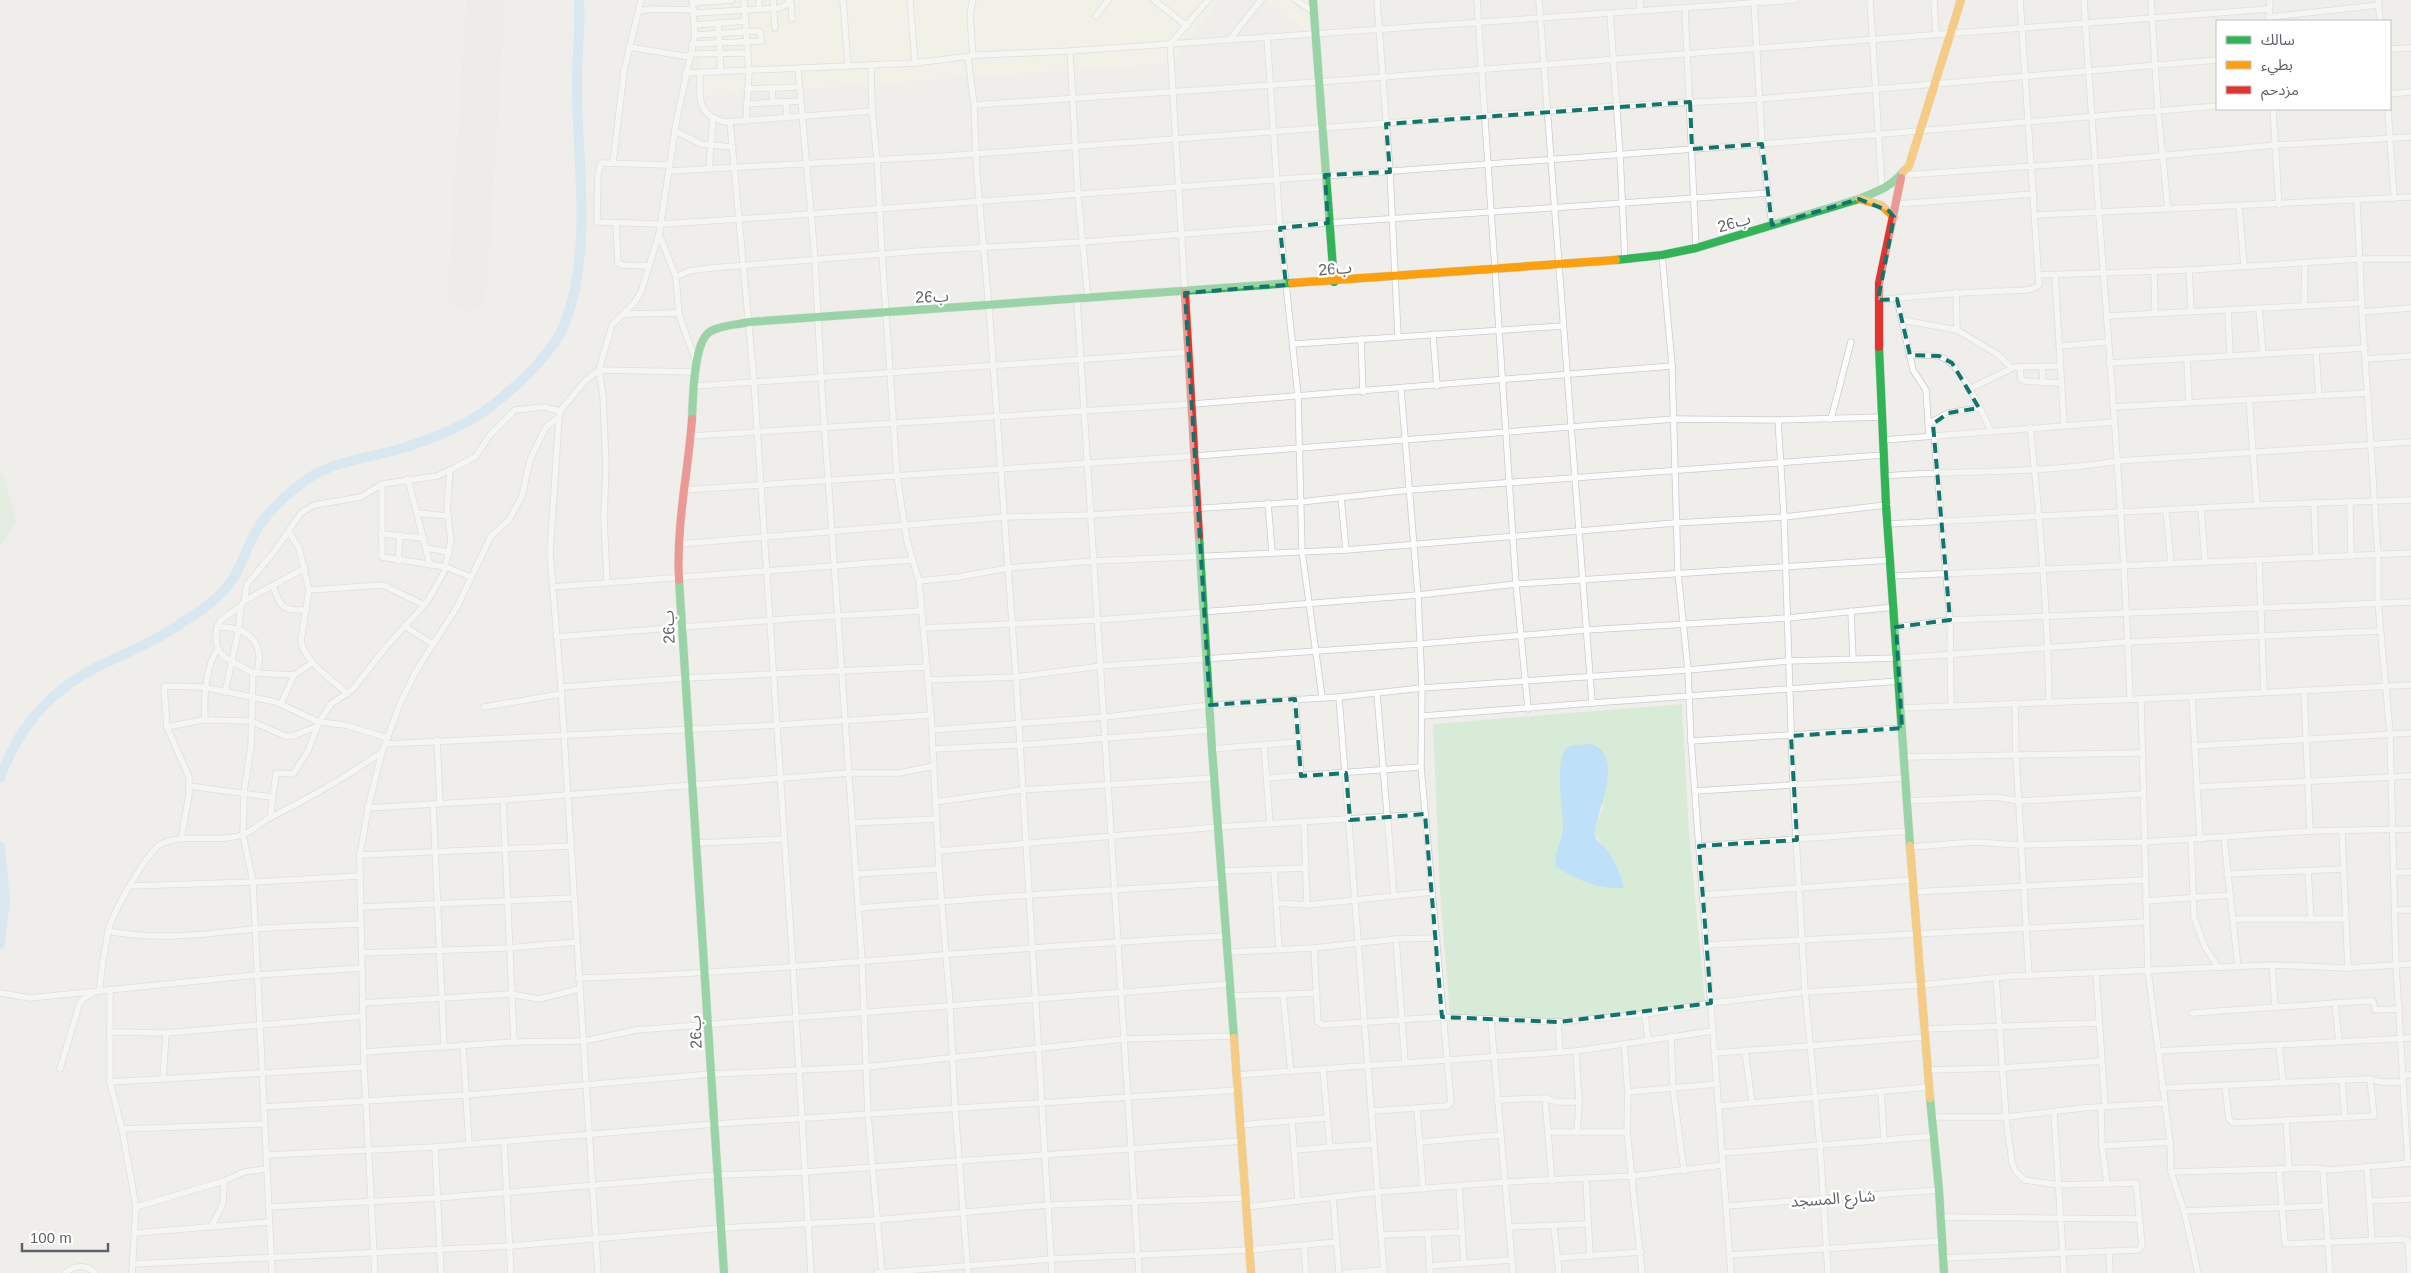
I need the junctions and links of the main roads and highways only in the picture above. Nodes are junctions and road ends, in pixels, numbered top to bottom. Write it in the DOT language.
graph roads {
  1 [pos="1313,0"];
  2 [pos="1962,0"];
  3 [pos="1902,176"];
  4 [pos="1859,199"];
  5 [pos="1894,216"];
  6 [pos="1334,282"];
  7 [pos="1185,293"];
  8 [pos="724,1273"];
  9 [pos="1250,1273"];
  10 [pos="1944,1273"];
  1 -- 6 [label="main road"];
  2 -- 3 [label="main road"];
  3 -- 4 [label="main road, 26ب"];
  3 -- 5 [label="main road"];
  4 -- 5 [label="main road"];
  4 -- 6 [label="main road, 26ب"];
  5 -- 10 [label="main road"];
  6 -- 7 [label="main road, 26ب"];
  7 -- 8 [label="main road, 26ب"];
  7 -- 9 [label="main road"];
}
